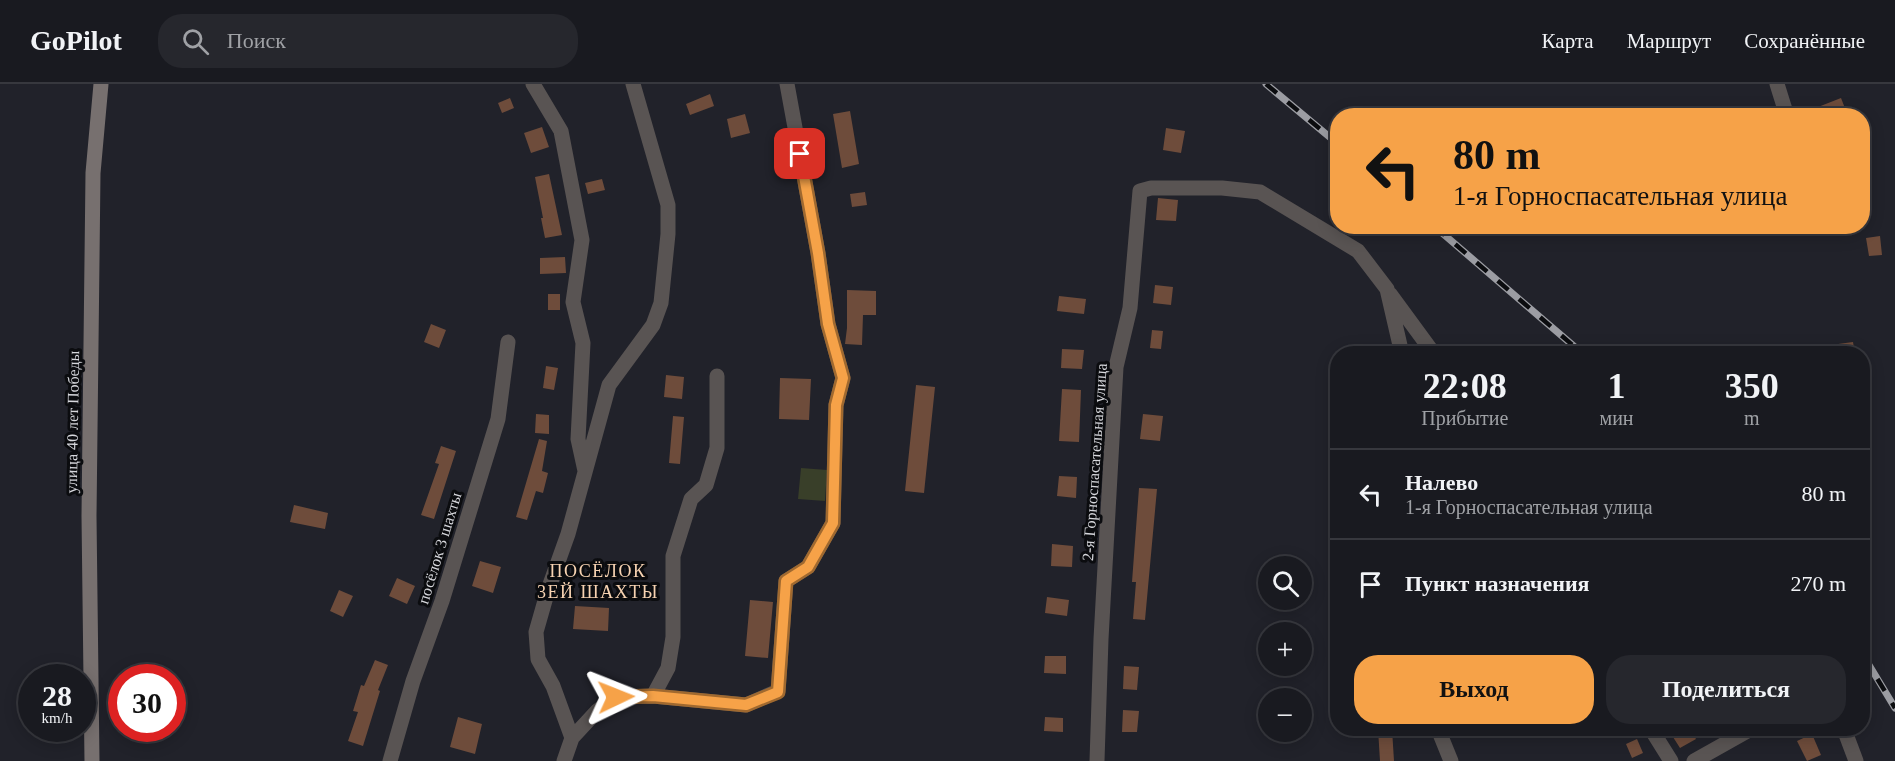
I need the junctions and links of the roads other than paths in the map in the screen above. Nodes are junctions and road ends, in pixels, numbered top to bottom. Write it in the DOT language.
graph roads {
  1 [pos="101,84"];
  2 [pos="533,84"];
  3 [pos="633,84"];
  4 [pos="787,84"];
  5 [pos="1777,84"];
  6 [pos="1784,108"];
  7 [pos="1387,289"];
  8 [pos="508,342"];
  9 [pos="1400,346"];
  10 [pos="1428,346"];
  11 [pos="717,376"];
  12 [pos="585,473"];
  13 [pos="653,696"];
  14 [pos="1441,736"];
  15 [pos="1655,736"];
  16 [pos="1738,736"];
  17 [pos="1847,736"];
  18 [pos="572,738"];
  19 [pos="92,761"];
  20 [pos="390,761"];
  21 [pos="564,761"];
  22 [pos="1097,761"];
  23 [pos="1451,761"];
  24 [pos="1671,761"];
  25 [pos="1694,761"];
  26 [pos="1856,761"];
  1 -- 19 [label="main road, улица 40 лет Победы"];
  2 -- 12 [label="street"];
  3 -- 12 [label="street"];
  4 -- 13 [label="street"];
  5 -- 6 [label="street"];
  7 -- 9 [label="street, 2-я Горноспасательная улица"];
  7 -- 10 [label="street"];
  7 -- 22 [label="street, 2-я Горноспасательная улица"];
  8 -- 20 [label="street, посёлок 3 шахты"];
  11 -- 13 [label="street"];
  12 -- 18 [label="street"];
  13 -- 18 [label="street"];
  14 -- 23 [label="street"];
  15 -- 24 [label="street"];
  16 -- 25 [label="street"];
  17 -- 26 [label="street"];
  18 -- 21 [label="street"];
}
